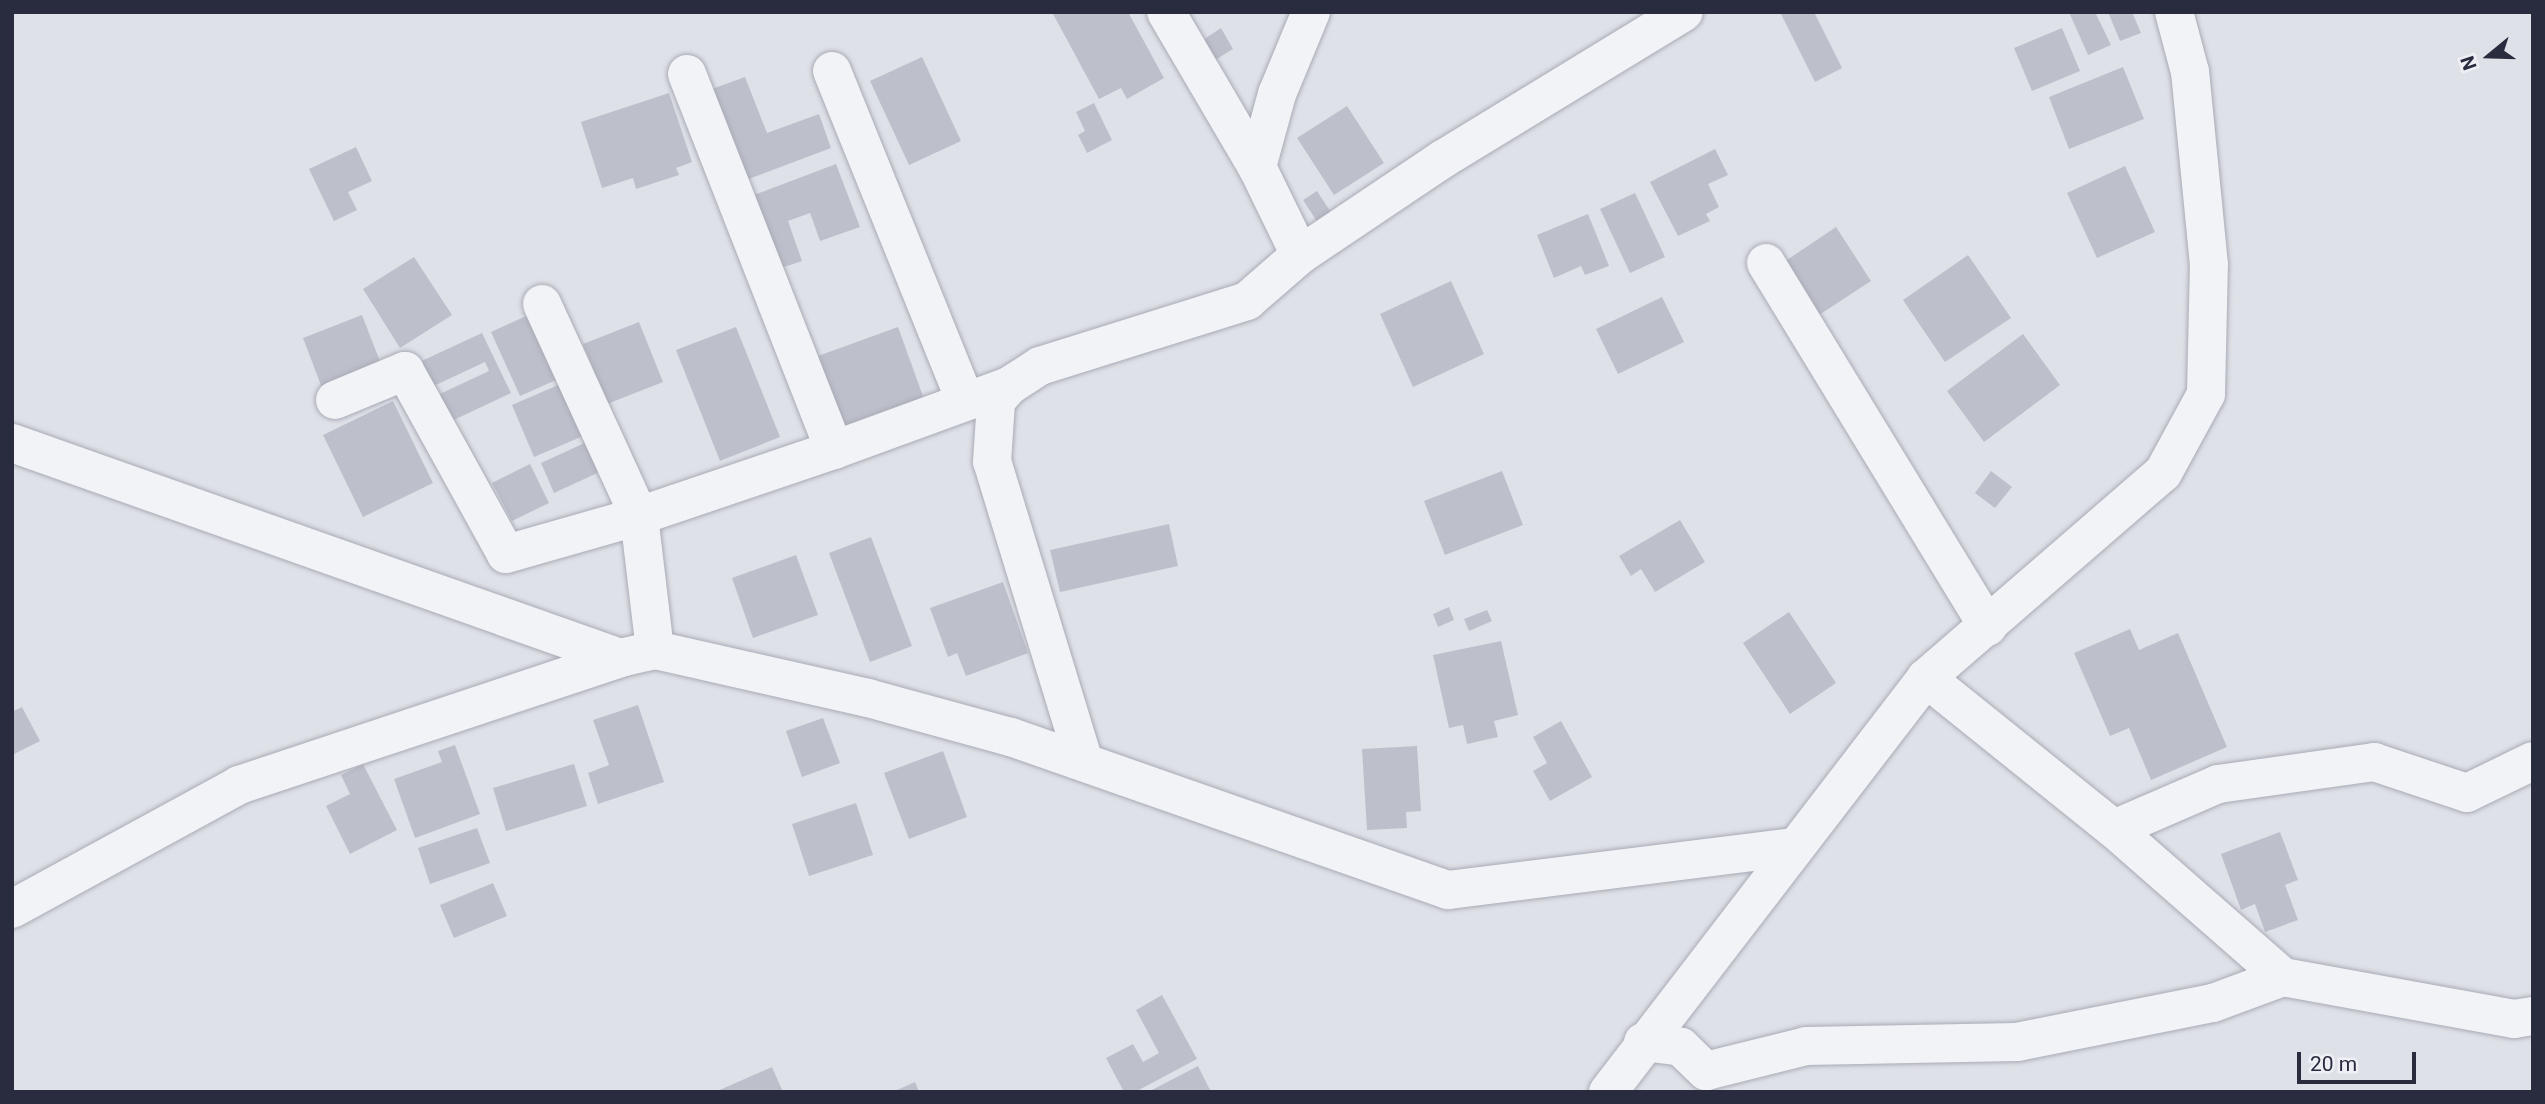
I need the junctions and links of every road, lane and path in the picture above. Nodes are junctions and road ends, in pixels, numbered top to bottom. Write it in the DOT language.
graph roads {
  1 [pos="1166,12"];
  2 [pos="1311,12"];
  3 [pos="1684,12"];
  4 [pos="2174,12"];
  5 [pos="832,71"];
  6 [pos="687,74"];
  7 [pos="1257,167"];
  8 [pos="1300,255"];
  9 [pos="1766,263"];
  10 [pos="542,304"];
  11 [pos="1009,386"];
  12 [pos="335,400"];
  13 [pos="965,401"];
  14 [pos="12,443"];
  15 [pos="834,450"];
  16 [pos="639,516"];
  17 [pos="1988,627"];
  18 [pos="637,654"];
  19 [pos="1926,678"];
  20 [pos="2533,761"];
  21 [pos="1084,762"];
  22 [pos="2114,830"];
  23 [pos="1792,847"];
  24 [pos="12,909"];
  25 [pos="2283,977"];
  26 [pos="2533,1016"];
  27 [pos="1643,1042"];
  28 [pos="1608,1092"];
  1 -- 7 [label="street"];
  2 -- 7 [label="street"];
  3 -- 8 [label="street"];
  4 -- 17 [label="street"];
  5 -- 13 [label="street"];
  6 -- 15 [label="street"];
  7 -- 8 [label="street"];
  8 -- 11 [label="street"];
  9 -- 17 [label="street"];
  10 -- 16 [label="street"];
  11 -- 13 [label="street"];
  11 -- 21 [label="street"];
  12 -- 16 [label="street"];
  13 -- 15 [label="street"];
  14 -- 18 [label="street"];
  15 -- 16 [label="street"];
  16 -- 18 [label="street"];
  17 -- 19 [label="street"];
  18 -- 21 [label="street"];
  18 -- 24 [label="street"];
  19 -- 22 [label="street"];
  19 -- 23 [label="street"];
  20 -- 22 [label="street"];
  21 -- 23 [label="street"];
  22 -- 25 [label="street"];
  23 -- 27 [label="street"];
  25 -- 26 [label="street"];
  25 -- 27 [label="street"];
  27 -- 28 [label="street"];
}
